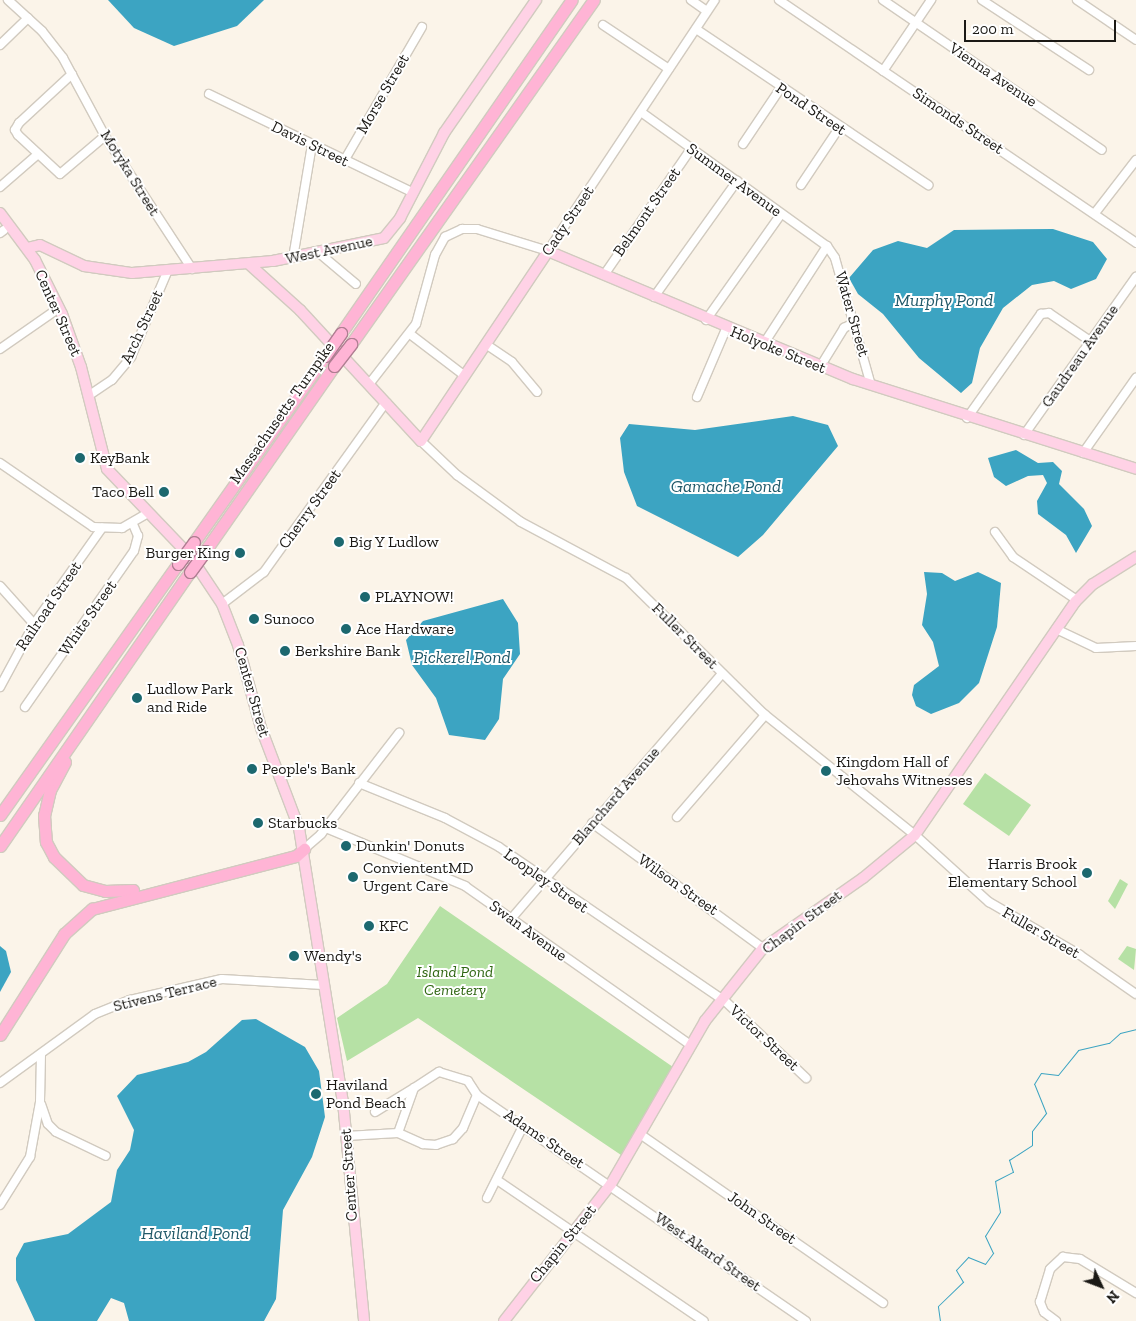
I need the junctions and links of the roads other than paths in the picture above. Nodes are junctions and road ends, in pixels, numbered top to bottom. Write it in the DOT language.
graph roads {
  1 [pos="8,0"];
  2 [pos="536,0"];
  3 [pos="572,0"];
  4 [pos="594,0"];
  5 [pos="691,0"];
  6 [pos="715,0"];
  7 [pos="779,0"];
  8 [pos="883,0"];
  9 [pos="932,0"];
  10 [pos="982,0"];
  11 [pos="1077,0"];
  12 [pos="708,11"];
  13 [pos="28,18"];
  14 [pos="916,22"];
  15 [pos="603,25"];
  16 [pos="422,27"];
  17 [pos="696,29"];
  18 [pos="1136,40"];
  19 [pos="0,45"];
  20 [pos="669,69"];
  21 [pos="1089,70"];
  22 [pos="883,71"];
  23 [pos="72,74"];
  24 [pos="780,89"];
  25 [pos="209,94"];
  26 [pos="641,112"];
  27 [pos="839,128"];
  28 [pos="105,136"];
  29 [pos="312,144"];
  30 [pos="743,144"];
  31 [pos="691,149"];
  32 [pos="1102,150"];
  33 [pos="38,154"];
  34 [pos="1136,160"];
  35 [pos="344,161"];
  36 [pos="737,181"];
  37 [pos="801,185"];
  38 [pos="928,185"];
  39 [pos="0,186"];
  40 [pos="412,192"];
  41 [pos="0,212"];
  42 [pos="781,214"];
  43 [pos="1095,214"];
  44 [pos="1136,243"];
  45 [pos="827,246"];
  46 [pos="27,248"];
  47 [pos="548,251"];
  48 [pos="319,253"];
  49 [pos="293,258"];
  50 [pos="249,264"];
  51 [pos="192,269"];
  52 [pos="167,272"];
  53 [pos="604,275"];
  54 [pos="1136,277"];
  55 [pos="356,284"];
  56 [pos="654,297"];
  57 [pos="59,308"];
  58 [pos="706,320"];
  59 [pos="853,323"];
  60 [pos="726,329"];
  61 [pos="410,334"];
  62 [pos="1090,341"];
  63 [pos="763,344"];
  64 [pos="487,345"];
  65 [pos="0,349"];
  66 [pos="820,366"];
  67 [pos="465,376"];
  68 [pos="1136,378"];
  69 [pos="370,383"];
  70 [pos="871,385"];
  71 [pos="537,392"];
  72 [pos="88,396"];
  73 [pos="698,397"];
  74 [pos="386,402"];
  75 [pos="967,418"];
  76 [pos="1024,435"];
  77 [pos="421,441"];
  78 [pos="1083,453"];
  79 [pos="0,463"];
  80 [pos="1136,469"];
  81 [pos="148,513"];
  82 [pos="133,524"];
  83 [pos="102,528"];
  84 [pos="995,532"];
  85 [pos="1136,557"];
  86 [pos="0,586"];
  87 [pos="1077,600"];
  88 [pos="222,604"];
  89 [pos="34,624"];
  90 [pos="1056,629"];
  91 [pos="1136,646"];
  92 [pos="134,652"];
  93 [pos="722,674"];
  94 [pos="0,687"];
  95 [pos="25,707"];
  96 [pos="765,715"];
  97 [pos="399,733"];
  98 [pos="359,783"];
  99 [pos="0,815"];
  100 [pos="677,817"];
  101 [pos="592,823"];
  102 [pos="326,828"];
  103 [pos="914,835"];
  104 [pos="0,846"];
  105 [pos="304,849"];
  106 [pos="544,879"];
  107 [pos="133,890"];
  108 [pos="511,919"];
  109 [pos="763,948"];
  110 [pos="323,985"];
  111 [pos="1136,994"];
  112 [pos="722,999"];
  113 [pos="1,1030"];
  114 [pos="690,1045"];
  115 [pos="41,1054"];
  116 [pos="806,1078"];
  117 [pos="0,1083"];
  118 [pos="414,1088"];
  119 [pos="477,1095"];
  120 [pos="40,1102"];
  121 [pos="375,1112"];
  122 [pos="523,1126"];
  123 [pos="398,1133"];
  124 [pos="640,1134"];
  125 [pos="346,1136"];
  126 [pos="106,1156"];
  127 [pos="497,1180"];
  128 [pos="611,1184"];
  129 [pos="487,1198"];
  130 [pos="0,1206"];
  131 [pos="575,1230"];
  132 [pos="1136,1292"];
  133 [pos="883,1302"];
  134 [pos="364,1321"];
  135 [pos="504,1321"];
  136 [pos="704,1321"];
  137 [pos="806,1321"];
  138 [pos="1056,1321"];
  1 -- 13 [label="street, Motyka Street"];
  2 -- 40 [label="main road, West Avenue"];
  3 -- 99 [label="highway, Massachusetts Turnpike, bridge"];
  4 -- 92 [label="highway, Massachusetts Turnpike, bridge"];
  5 -- 12 [label="street"];
  6 -- 12 [label="street, Cady Street"];
  7 -- 22 [label="street, Simonds Street"];
  8 -- 14 [label="street, Vienna Avenue"];
  9 -- 14 [label="street"];
  10 -- 21 [label="street"];
  11 -- 18 [label="street"];
  12 -- 17 [label="street, Cady Street"];
  13 -- 19 [label="street"];
  13 -- 23 [label="street, Motyka Street"];
  14 -- 22 [label="street"];
  14 -- 32 [label="street, Vienna Avenue"];
  15 -- 20 [label="street"];
  16 -- 35 [label="street, Morse Street"];
  17 -- 20 [label="street, Cady Street"];
  17 -- 24 [label="street, Pond Street"];
  20 -- 26 [label="street, Cady Street"];
  22 -- 43 [label="street, Simonds Street"];
  23 -- 28 [label="street, Motyka Street"];
  23 -- 33 [label="street"];
  24 -- 27 [label="street, Pond Street"];
  24 -- 30 [label="street"];
  25 -- 29 [label="street, Davis Street"];
  26 -- 31 [label="street, Summer Avenue"];
  26 -- 47 [label="street, Cady Street"];
  27 -- 37 [label="street"];
  27 -- 38 [label="street, Pond Street"];
  28 -- 33 [label="street"];
  28 -- 51 [label="street, Motyka Street"];
  29 -- 35 [label="street, Davis Street"];
  29 -- 49 [label="street"];
  31 -- 36 [label="street, Summer Avenue"];
  31 -- 53 [label="street, Belmont Street"];
  33 -- 39 [label="street"];
  34 -- 43 [label="street"];
  35 -- 40 [label="street, Davis Street"];
  36 -- 42 [label="street, Summer Avenue"];
  36 -- 56 [label="street"];
  40 -- 48 [label="main road, West Avenue"];
  41 -- 46 [label="main road, Center Street"];
  42 -- 45 [label="street, Summer Avenue"];
  42 -- 58 [label="street"];
  43 -- 44 [label="street, Simonds Street"];
  45 -- 59 [label="street, Water Street"];
  45 -- 63 [label="street"];
  46 -- 52 [label="main road, West Avenue"];
  46 -- 57 [label="main road, Center Street"];
  47 -- 53 [label="main road, Holyoke Street"];
  47 -- 61 [label="street, Holyoke Street"];
  47 -- 64 [label="main road, Cady Street"];
  48 -- 49 [label="main road, West Avenue"];
  48 -- 55 [label="street"];
  49 -- 50 [label="main road, West Avenue"];
  50 -- 51 [label="main road, West Avenue"];
  50 -- 69 [label="main road, Fuller Street"];
  51 -- 52 [label="main road, West Avenue"];
  52 -- 72 [label="street, Arch Street"];
  53 -- 56 [label="main road, Holyoke Street"];
  54 -- 62 [label="street, Gaudreau Avenue"];
  56 -- 58 [label="main road, Holyoke Street"];
  57 -- 65 [label="street"];
  57 -- 72 [label="main road, Center Street"];
  58 -- 60 [label="main road, Holyoke Street"];
  59 -- 66 [label="street"];
  59 -- 70 [label="street, Water Street"];
  60 -- 63 [label="main road, Holyoke Street"];
  60 -- 73 [label="street"];
  61 -- 67 [label="street"];
  61 -- 69 [label="street"];
  62 -- 75 [label="street"];
  62 -- 76 [label="street, Gaudreau Avenue"];
  63 -- 66 [label="main road, Holyoke Street"];
  64 -- 67 [label="main road, Cady Street"];
  64 -- 71 [label="street"];
  66 -- 70 [label="main road, Holyoke Street"];
  67 -- 77 [label="main road, Cady Street"];
  68 -- 78 [label="street"];
  69 -- 74 [label="main road, Fuller Street"];
  70 -- 75 [label="main road, Holyoke Street"];
  72 -- 81 [label="main road, Center Street"];
  74 -- 77 [label="main road, Fuller Street"];
  74 -- 88 [label="street, Cherry Street"];
  75 -- 76 [label="main road, Holyoke Street"];
  76 -- 78 [label="main road, Holyoke Street"];
  77 -- 93 [label="street, Fuller Street"];
  78 -- 80 [label="main road, Holyoke Street"];
  79 -- 83 [label="street"];
  81 -- 82 [label="street"];
  81 -- 88 [label="main road, Center Street"];
  82 -- 83 [label="street"];
  82 -- 95 [label="street, White Street"];
  83 -- 89 [label="street, Railroad Street"];
  84 -- 87 [label="street"];
  85 -- 87 [label="main road, Chapin Street"];
  86 -- 89 [label="street"];
  87 -- 90 [label="main road, Chapin Street"];
  88 -- 105 [label="main road, Center Street"];
  89 -- 94 [label="street, Railroad Street"];
  90 -- 91 [label="street"];
  90 -- 103 [label="main road, Chapin Street"];
  92 -- 104 [label="highway, Massachusetts Turnpike"];
  92 -- 107 [label="highway"];
  93 -- 96 [label="street, Fuller Street"];
  93 -- 101 [label="street, Blanchard Avenue"];
  96 -- 100 [label="street"];
  96 -- 103 [label="street, Fuller Street"];
  97 -- 98 [label="street"];
  98 -- 102 [label="street"];
  98 -- 106 [label="street, Loopley Street"];
  101 -- 106 [label="street, Blanchard Avenue"];
  101 -- 109 [label="street, Wilson Street"];
  102 -- 105 [label="street"];
  102 -- 108 [label="street, Swan Avenue"];
  103 -- 109 [label="main road, Chapin Street"];
  103 -- 111 [label="street, Fuller Street"];
  105 -- 107 [label="highway"];
  105 -- 110 [label="main road, Center Street"];
  105 -- 113 [label="highway"];
  106 -- 108 [label="street, Blanchard Avenue"];
  106 -- 112 [label="street, Loopley Street"];
  107 -- 113 [label="highway"];
  108 -- 114 [label="street, Swan Avenue"];
  109 -- 112 [label="main road, Chapin Street"];
  110 -- 115 [label="street, Stivens Terrace"];
  110 -- 125 [label="main road, Center Street"];
  112 -- 114 [label="main road, Chapin Street"];
  112 -- 116 [label="street, Victor Street"];
  114 -- 124 [label="main road, Chapin Street"];
  115 -- 117 [label="street, Stivens Terrace"];
  115 -- 120 [label="street"];
  118 -- 119 [label="street"];
  118 -- 121 [label="street"];
  118 -- 123 [label="street"];
  119 -- 122 [label="street, Adams Street"];
  119 -- 123 [label="street"];
  120 -- 126 [label="street"];
  120 -- 130 [label="street"];
  122 -- 127 [label="street"];
  122 -- 128 [label="street, Adams Street"];
  123 -- 125 [label="street"];
  124 -- 128 [label="main road, Chapin Street"];
  124 -- 133 [label="street, John Street"];
  125 -- 134 [label="main road, Center Street"];
  127 -- 129 [label="street"];
  127 -- 131 [label="street"];
  128 -- 131 [label="main road, Chapin Street"];
  128 -- 137 [label="street, West Akard Street"];
  131 -- 135 [label="main road, Chapin Street"];
  131 -- 136 [label="street"];
  132 -- 138 [label="street"];
}
